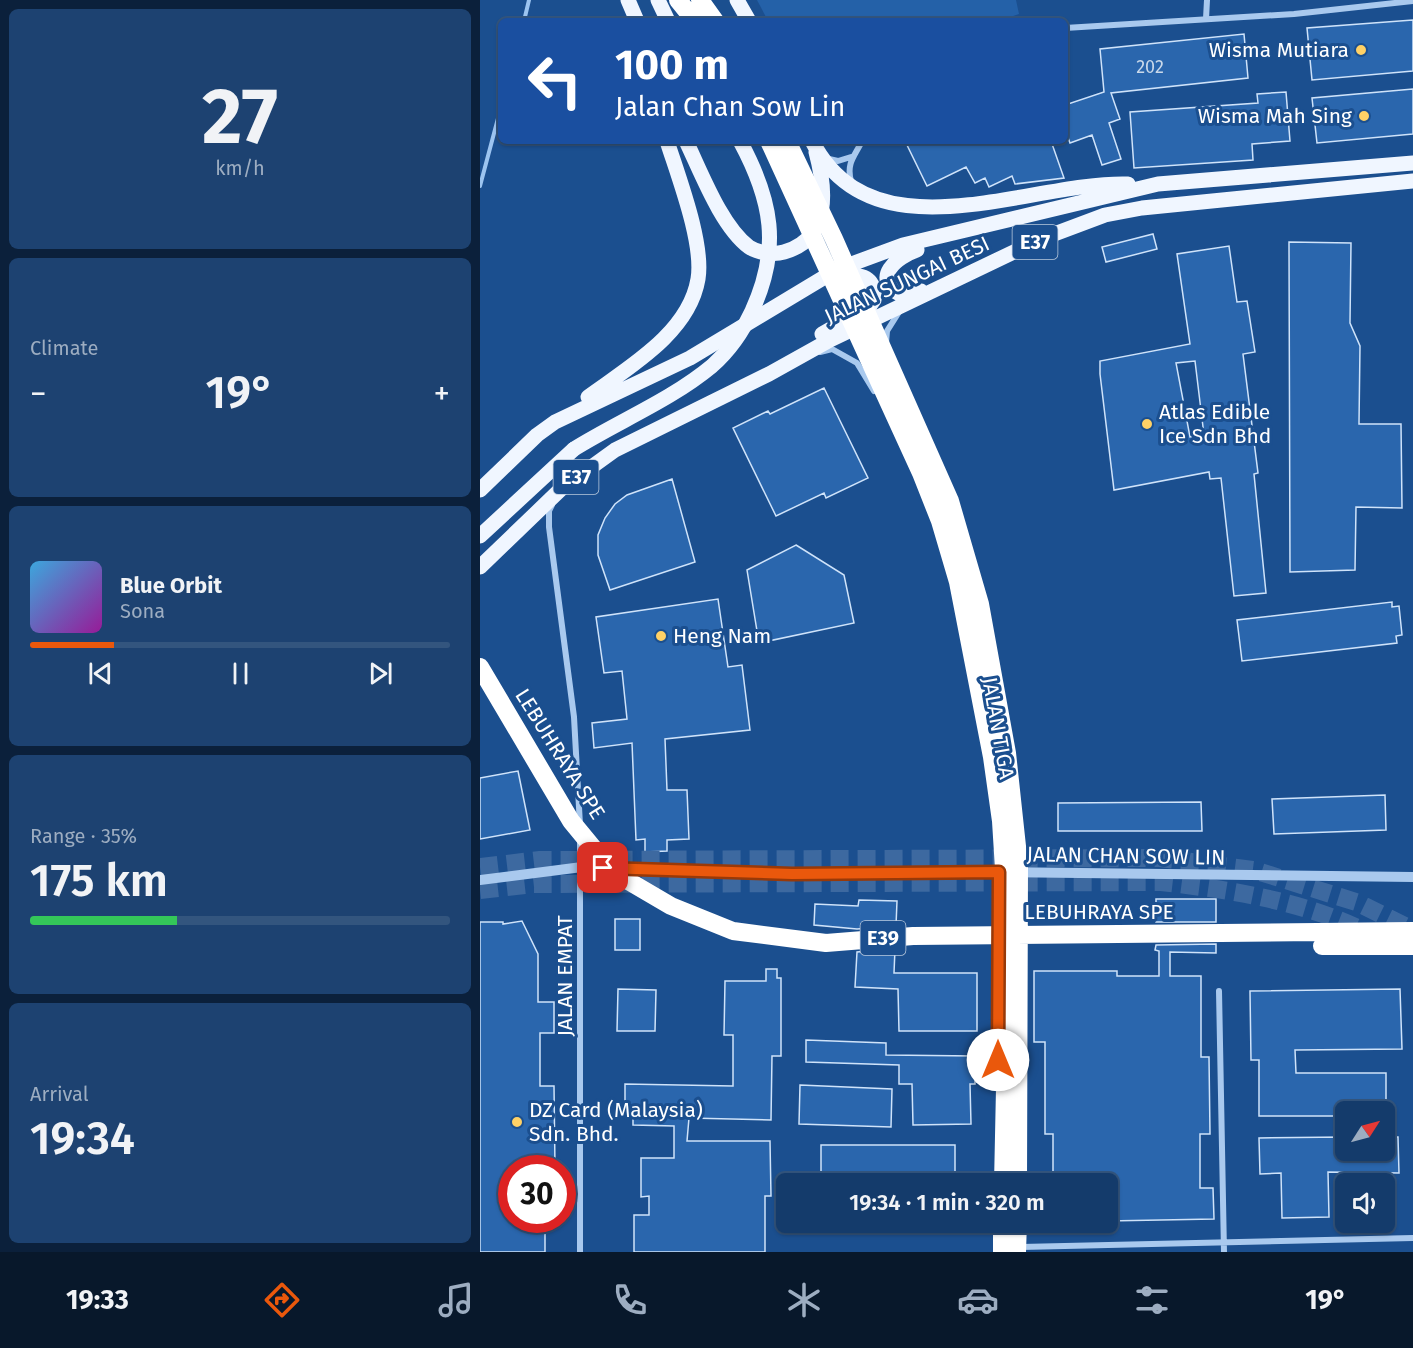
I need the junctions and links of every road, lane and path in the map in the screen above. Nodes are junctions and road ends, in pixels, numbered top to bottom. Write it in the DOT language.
graph roads {
  1 [pos="626,0"];
  2 [pos="658,0"];
  3 [pos="678,0"];
  4 [pos="700,0"];
  5 [pos="738,0"];
  6 [pos="1207,0"];
  7 [pos="1413,1"];
  8 [pos="629,18"];
  9 [pos="635,18"];
  10 [pos="667,18"];
  11 [pos="693,18"];
  12 [pos="713,18"];
  13 [pos="747,18"];
  14 [pos="1206,19"];
  15 [pos="1068,28"];
  16 [pos="668,144"];
  17 [pos="688,144"];
  18 [pos="741,144"];
  19 [pos="771,144"];
  20 [pos="788,144"];
  21 [pos="860,144"];
  22 [pos="816,148"];
  23 [pos="851,157"];
  24 [pos="1413,163"];
  25 [pos="1413,181"];
  26 [pos="1158,184"];
  27 [pos="853,188"];
  28 [pos="996,222"];
  29 [pos="1002,258"];
  30 [pos="903,306"];
  31 [pos="758,319"];
  32 [pos="799,357"];
  33 [pos="690,411"];
  34 [pos="555,422"];
  35 [pos="561,489"];
  36 [pos="480,490"];
  37 [pos="480,536"];
  38 [pos="480,567"];
  39 [pos="480,667"];
  40 [pos="480,680"];
  41 [pos="582,867"];
  42 [pos="999,872"];
  43 [pos="1024,874"];
  44 [pos="1413,877"];
  45 [pos="480,880"];
  46 [pos="1413,931"];
  47 [pos="1413,946"];
  48 [pos="1219,991"];
  49 [pos="997,1173"];
  50 [pos="1003,1173"];
  51 [pos="1020,1173"];
  52 [pos="1020,1173"];
  53 [pos="997,1233"];
  54 [pos="1000,1233"];
  55 [pos="1019,1233"];
  56 [pos="1413,1238"];
  57 [pos="1224,1244"];
  58 [pos="1020,1250"];
  59 [pos="998,1251"];
  60 [pos="580,1252"];
  61 [pos="1224,1252"];
  1 -- 8 [label="main road"];
  1 -- 9 [label="main road"];
  2 -- 10 [label="main road"];
  3 -- 11 [label="highway"];
  4 -- 12 [label="highway"];
  5 -- 13 [label="main road"];
  6 -- 14 [label="street"];
  7 -- 14 [label="street"];
  14 -- 15 [label="street"];
  16 -- 34 [label="main road"];
  17 -- 22 [label="main road"];
  18 -- 37 [label="main road, bridge"];
  19 -- 50 [label="highway, bridge"];
  20 -- 51 [label="highway, bridge"];
  21 -- 23 [label="street"];
  22 -- 23 [label="street"];
  22 -- 27 [label="main road"];
  23 -- 27 [label="street"];
  24 -- 26 [label="main road, JALAN SUNGAI BESI / E37"];
  25 -- 29 [label="main road, JALAN SUNGAI BESI / E37"];
  26 -- 27 [label="main road"];
  26 -- 28 [label="main road, JALAN SUNGAI BESI / E37"];
  28 -- 29 [label="main road"];
  28 -- 31 [label="main road, JALAN SUNGAI BESI / E37"];
  29 -- 30 [label="main road, JALAN SUNGAI BESI / E37"];
  30 -- 32 [label="main road, JALAN SUNGAI BESI / E37"];
  30 -- 43 [label="street, JALAN TIGA"];
  31 -- 33 [label="main road"];
  31 -- 34 [label="main road, JALAN SUNGAI BESI / E37"];
  32 -- 33 [label="main road, JALAN SUNGAI BESI / E37"];
  32 -- 42 [label="street, JALAN TIGA"];
  33 -- 35 [label="main road, JALAN SUNGAI BESI / E37"];
  34 -- 36 [label="main road, JALAN SUNGAI BESI / E37"];
  35 -- 38 [label="main road, JALAN SUNGAI BESI / E37"];
  35 -- 41 [label="street, JALAN EMPAT"];
  39 -- 46 [label="highway, LEBUHRAYA SPE / E39, bridge"];
  40 -- 47 [label="highway, LEBUHRAYA SPE / E39, bridge"];
  41 -- 42 [label="street, JALAN CHAN SOW LIN"];
  41 -- 45 [label="street, JALAN CHAN SOW LIN"];
  41 -- 60 [label="street, JALAN EMPAT"];
  42 -- 43 [label="street, JALAN CHAN SOW LIN"];
  42 -- 49 [label="street, JALAN TIGA"];
  43 -- 44 [label="street, JALAN CHAN SOW LIN"];
  43 -- 52 [label="street, JALAN TIGA"];
  48 -- 57 [label="street"];
  53 -- 59 [label="street"];
  54 -- 59 [label="highway, bridge"];
  55 -- 58 [label="highway, bridge"];
  56 -- 57 [label="street"];
  57 -- 58 [label="street"];
  57 -- 61 [label="street"];
  58 -- 59 [label="street"];
}
